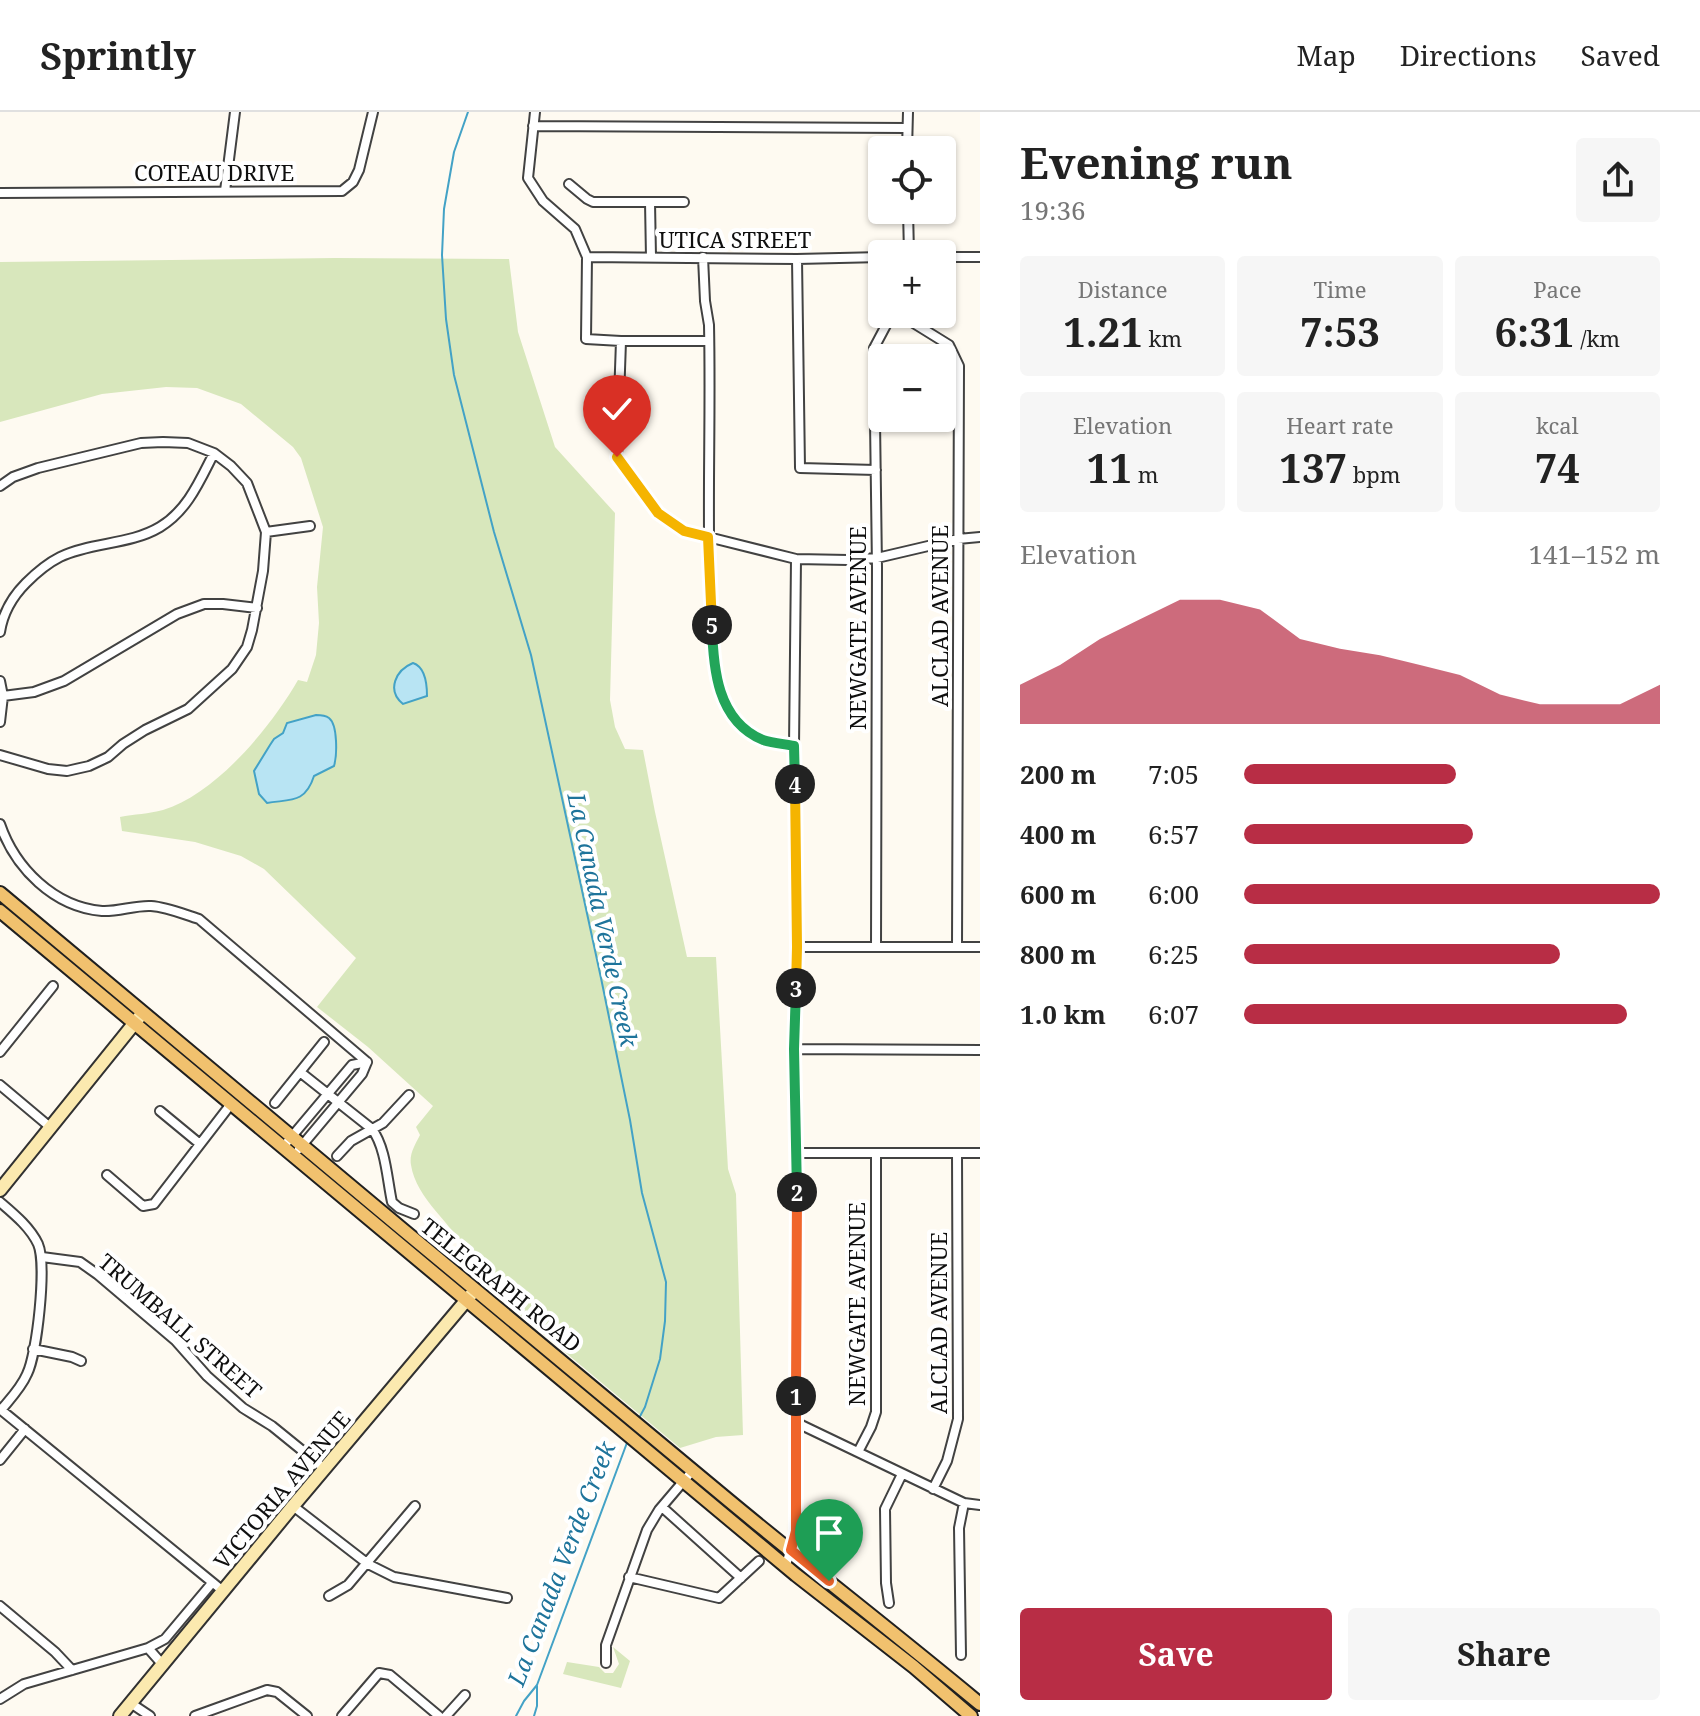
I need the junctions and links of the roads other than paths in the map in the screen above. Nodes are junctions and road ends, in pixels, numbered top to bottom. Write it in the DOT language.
graph roads {
  1 [pos="235,112"];
  2 [pos="373,112"];
  3 [pos="535,112"];
  4 [pos="908,112"];
  5 [pos="533,126"];
  6 [pos="907,128"];
  7 [pos="907,136"];
  8 [pos="569,184"];
  9 [pos="225,191"];
  10 [pos="0,193"];
  11 [pos="650,202"];
  12 [pos="684,202"];
  13 [pos="587,257"];
  14 [pos="651,257"];
  15 [pos="703,257"];
  16 [pos="868,257"];
  17 [pos="956,257"];
  18 [pos="980,257"];
  19 [pos="797,259"];
  20 [pos="885,328"];
  21 [pos="922,328"];
  22 [pos="621,341"];
  23 [pos="709,341"];
  24 [pos="214,453"];
  25 [pos="876,470"];
  26 [pos="0,486"];
  27 [pos="310,526"];
  28 [pos="266,532"];
  29 [pos="708,537"];
  30 [pos="980,537"];
  31 [pos="958,539"];
  32 [pos="877,558"];
  33 [pos="796,559"];
  34 [pos="257,608"];
  35 [pos="0,632"];
  36 [pos="0,681"];
  37 [pos="3,696"];
  38 [pos="0,722"];
  39 [pos="794,746"];
  40 [pos="0,755"];
  41 [pos="0,824"];
  42 [pos="0,893"];
  43 [pos="0,911"];
  44 [pos="797,947"];
  45 [pos="876,947"];
  46 [pos="957,947"];
  47 [pos="980,947"];
  48 [pos="53,986"];
  49 [pos="139,1017"];
  50 [pos="324,1042"];
  51 [pos="794,1049"];
  52 [pos="980,1050"];
  53 [pos="0,1052"];
  54 [pos="367,1062"];
  55 [pos="300,1072"];
  56 [pos="0,1085"];
  57 [pos="327,1094"];
  58 [pos="409,1095"];
  59 [pos="275,1103"];
  60 [pos="338,1103"];
  61 [pos="231,1104"];
  62 [pos="160,1111"];
  63 [pos="50,1127"];
  64 [pos="372,1129"];
  65 [pos="287,1142"];
  66 [pos="200,1144"];
  67 [pos="298,1151"];
  68 [pos="797,1153"];
  69 [pos="876,1153"];
  70 [pos="957,1153"];
  71 [pos="980,1153"];
  72 [pos="337,1156"];
  73 [pos="107,1175"];
  74 [pos="0,1190"];
  75 [pos="0,1202"];
  76 [pos="414,1214"];
  77 [pos="42,1257"];
  78 [pos="471,1295"];
  79 [pos="33,1349"];
  80 [pos="81,1361"];
  81 [pos="1,1410"];
  82 [pos="795,1422"];
  83 [pos="25,1429"];
  84 [pos="858,1452"];
  85 [pos="0,1460"];
  86 [pos="325,1469"];
  87 [pos="902,1474"];
  88 [pos="689,1476"];
  89 [pos="933,1489"];
  90 [pos="964,1503"];
  91 [pos="980,1505"];
  92 [pos="293,1506"];
  93 [pos="415,1506"];
  94 [pos="662,1507"];
  95 [pos="791,1550"];
  96 [pos="759,1561"];
  97 [pos="368,1564"];
  98 [pos="786,1565"];
  99 [pos="629,1577"];
  100 [pos="741,1578"];
  101 [pos="212,1583"];
  102 [pos="223,1591"];
  103 [pos="329,1596"];
  104 [pos="507,1598"];
  105 [pos="889,1603"];
  106 [pos="0,1606"];
  107 [pos="148,1648"];
  108 [pos="961,1655"];
  109 [pos="606,1663"];
  110 [pos="163,1665"];
  111 [pos="72,1670"];
  112 [pos="465,1695"];
  113 [pos="0,1699"];
  114 [pos="132,1704"];
  115 [pos="980,1704"];
  116 [pos="120,1716"];
  117 [pos="150,1716"];
  118 [pos="195,1716"];
  119 [pos="307,1716"];
  120 [pos="342,1716"];
  121 [pos="439,1716"];
  122 [pos="446,1716"];
  123 [pos="971,1716"];
  1 -- 9 [label="street"];
  2 -- 9 [label="street, COTEAU DRIVE"];
  3 -- 5 [label="street"];
  4 -- 6 [label="street"];
  5 -- 6 [label="street"];
  5 -- 13 [label="street"];
  6 -- 7 [label="street"];
  8 -- 11 [label="street"];
  9 -- 10 [label="street, COTEAU DRIVE"];
  11 -- 12 [label="street"];
  11 -- 14 [label="street"];
  13 -- 14 [label="street, UTICA STREET"];
  13 -- 22 [label="street"];
  14 -- 15 [label="street, UTICA STREET"];
  15 -- 19 [label="street, UTICA STREET"];
  15 -- 23 [label="street"];
  16 -- 19 [label="street, UTICA STREET"];
  17 -- 18 [label="street"];
  19 -- 25 [label="street"];
  20 -- 25 [label="street, NEWGATE AVENUE"];
  21 -- 31 [label="street, ALCLAD AVENUE"];
  22 -- 23 [label="street"];
  22 -- 29 [label="street"];
  23 -- 29 [label="street"];
  24 -- 26 [label="street"];
  24 -- 28 [label="street"];
  24 -- 35 [label="street"];
  25 -- 32 [label="street, NEWGATE AVENUE"];
  27 -- 28 [label="street"];
  28 -- 34 [label="street"];
  29 -- 33 [label="street"];
  29 -- 39 [label="street"];
  30 -- 31 [label="street"];
  31 -- 32 [label="street"];
  31 -- 46 [label="street, ALCLAD AVENUE"];
  32 -- 33 [label="street"];
  32 -- 45 [label="street, NEWGATE AVENUE"];
  33 -- 39 [label="street"];
  34 -- 37 [label="street"];
  34 -- 40 [label="street"];
  36 -- 37 [label="street"];
  37 -- 38 [label="street"];
  39 -- 44 [label="street"];
  41 -- 54 [label="street"];
  42 -- 49 [label="main road, TELEGRAPH ROAD"];
  43 -- 49 [label="main road, TELEGRAPH ROAD"];
  44 -- 45 [label="street"];
  44 -- 51 [label="street"];
  45 -- 46 [label="street"];
  46 -- 47 [label="street"];
  48 -- 53 [label="street"];
  49 -- 61 [label="main road, TELEGRAPH ROAD"];
  49 -- 63 [label="street"];
  49 -- 65 [label="main road, TELEGRAPH ROAD"];
  50 -- 55 [label="street"];
  51 -- 52 [label="street"];
  51 -- 68 [label="street"];
  54 -- 57 [label="street"];
  54 -- 60 [label="street"];
  55 -- 57 [label="street"];
  55 -- 59 [label="street"];
  56 -- 63 [label="street"];
  57 -- 60 [label="street"];
  57 -- 65 [label="street"];
  58 -- 64 [label="street"];
  60 -- 64 [label="street"];
  60 -- 67 [label="street"];
  61 -- 65 [label="main road, TELEGRAPH ROAD"];
  61 -- 66 [label="street"];
  62 -- 66 [label="street"];
  63 -- 74 [label="street"];
  64 -- 72 [label="street"];
  64 -- 76 [label="street"];
  65 -- 67 [label="main road, TELEGRAPH ROAD"];
  66 -- 73 [label="street"];
  67 -- 78 [label="main road, TELEGRAPH ROAD"];
  68 -- 69 [label="street"];
  68 -- 82 [label="street"];
  69 -- 70 [label="street"];
  69 -- 84 [label="street, NEWGATE AVENUE"];
  70 -- 71 [label="street"];
  70 -- 89 [label="street, ALCLAD AVENUE"];
  75 -- 77 [label="street"];
  77 -- 79 [label="street"];
  77 -- 86 [label="street, TRUMBALL STREET"];
  78 -- 86 [label="street, VICTORIA AVENUE"];
  78 -- 88 [label="main road, TELEGRAPH ROAD"];
  78 -- 88 [label="main road, TELEGRAPH ROAD"];
  79 -- 80 [label="street"];
  79 -- 81 [label="street"];
  81 -- 83 [label="street"];
  82 -- 84 [label="street"];
  82 -- 95 [label="street"];
  83 -- 85 [label="street"];
  83 -- 101 [label="street"];
  84 -- 87 [label="street"];
  86 -- 92 [label="street, VICTORIA AVENUE"];
  87 -- 89 [label="street"];
  87 -- 105 [label="street"];
  88 -- 94 [label="street"];
  88 -- 95 [label="main road, TELEGRAPH ROAD"];
  88 -- 98 [label="main road, TELEGRAPH ROAD"];
  89 -- 90 [label="street"];
  90 -- 91 [label="street"];
  90 -- 108 [label="street"];
  92 -- 97 [label="street"];
  92 -- 102 [label="street, VICTORIA AVENUE"];
  93 -- 97 [label="street"];
  94 -- 99 [label="street"];
  94 -- 100 [label="street"];
  95 -- 98 [label="street"];
  95 -- 115 [label="main road, TELEGRAPH ROAD"];
  96 -- 100 [label="street"];
  97 -- 103 [label="street"];
  97 -- 104 [label="street"];
  98 -- 123 [label="main road, TELEGRAPH ROAD"];
  99 -- 100 [label="street"];
  99 -- 109 [label="street"];
  101 -- 102 [label="street"];
  101 -- 107 [label="street, VICTORIA AVENUE"];
  102 -- 110 [label="street, VICTORIA AVENUE"];
  106 -- 111 [label="street"];
  107 -- 110 [label="street"];
  107 -- 111 [label="street"];
  110 -- 114 [label="street, VICTORIA AVENUE"];
  111 -- 113 [label="street"];
  112 -- 122 [label="street"];
  114 -- 116 [label="street, VICTORIA AVENUE"];
  114 -- 117 [label="street"];
  118 -- 119 [label="street"];
  120 -- 121 [label="street"];
}
